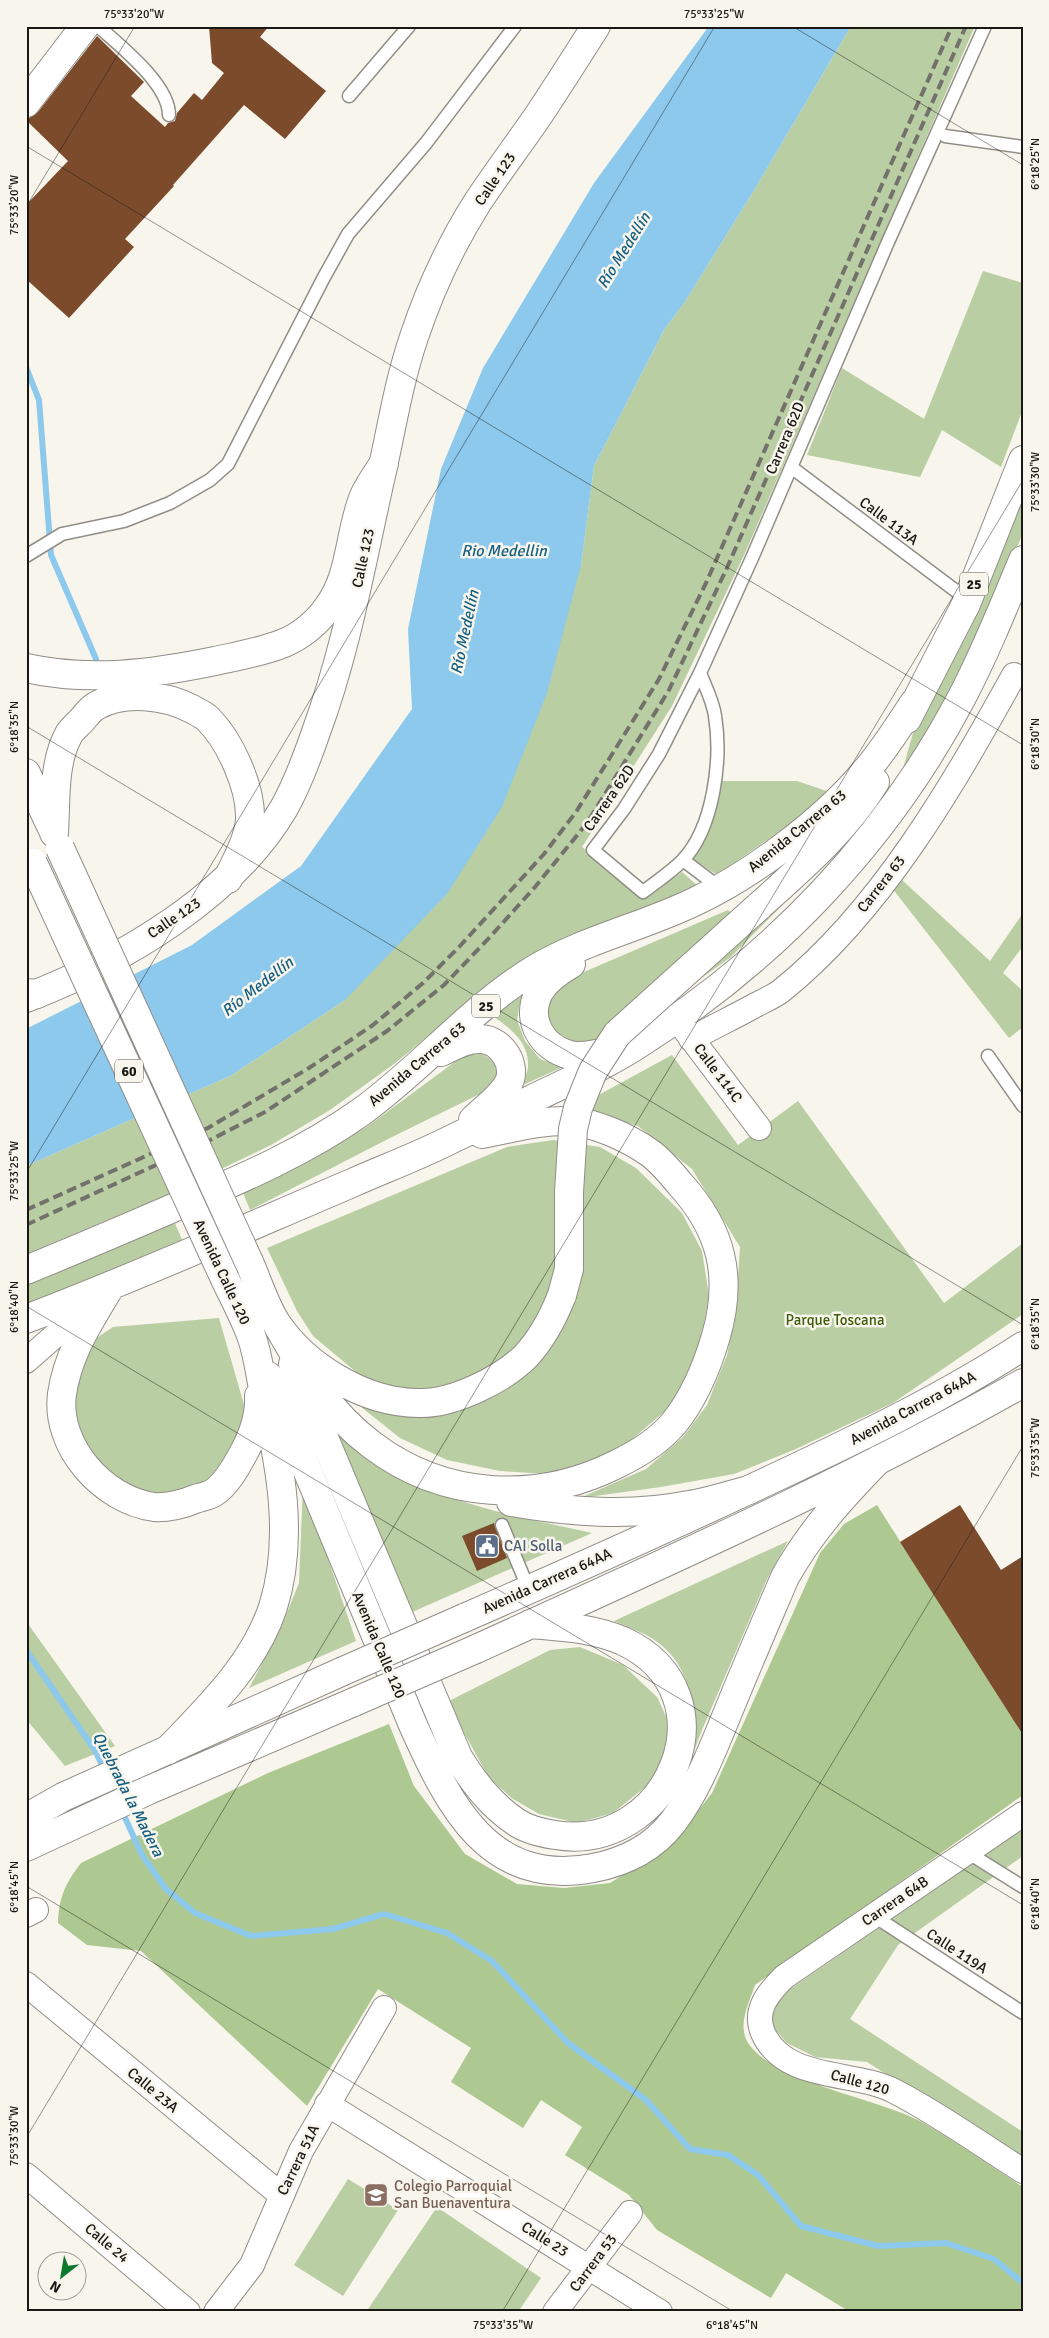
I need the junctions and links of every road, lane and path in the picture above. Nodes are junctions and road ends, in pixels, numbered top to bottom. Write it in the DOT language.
graph roads {
  1 [pos="85,26"];
  2 [pos="98,26"];
  3 [pos="409,26"];
  4 [pos="515,26"];
  5 [pos="596,26"];
  6 [pos="985,26"];
  7 [pos="349,96"];
  8 [pos="26,102"];
  9 [pos="169,115"];
  10 [pos="945,136"];
  11 [pos="1023,147"];
  12 [pos="1023,460"];
  13 [pos="384,463"];
  14 [pos="790,467"];
  15 [pos="26,556"];
  16 [pos="1023,560"];
  17 [pos="968,600"];
  18 [pos="26,668"];
  19 [pos="700,672"];
  20 [pos="1014,675"];
  21 [pos="914,704"];
  22 [pos="26,773"];
  23 [pos="57,841"];
  24 [pos="30,856"];
  25 [pos="682,860"];
  26 [pos="228,879"];
  27 [pos="720,888"];
  28 [pos="654,920"];
  29 [pos="30,995"];
  30 [pos="684,1029"];
  31 [pos="638,1045"];
  32 [pos="988,1056"];
  33 [pos="428,1058"];
  34 [pos="1023,1106"];
  35 [pos="759,1128"];
  36 [pos="452,1140"];
  37 [pos="26,1270"];
  38 [pos="110,1287"];
  39 [pos="562,1296"];
  40 [pos="26,1319"];
  41 [pos="277,1324"];
  42 [pos="252,1338"];
  43 [pos="1023,1346"];
  44 [pos="26,1361"];
  45 [pos="1023,1383"];
  46 [pos="878,1460"];
  47 [pos="426,1477"];
  48 [pos="749,1490"];
  49 [pos="502,1525"];
  50 [pos="529,1590"];
  51 [pos="530,1624"];
  52 [pos="168,1750"];
  53 [pos="63,1798"];
  54 [pos="26,1804"];
  55 [pos="1023,1814"];
  56 [pos="26,1818"];
  57 [pos="74,1824"];
  58 [pos="26,1847"];
  59 [pos="967,1852"];
  60 [pos="26,1867"];
  61 [pos="1023,1888"];
  62 [pos="874,1916"];
  63 [pos="26,1984"];
  64 [pos="769,1992"];
  65 [pos="384,2008"];
  66 [pos="1023,2013"];
  67 [pos="327,2104"];
  68 [pos="1023,2171"];
  69 [pos="26,2175"];
  70 [pos="281,2195"];
  71 [pos="630,2213"];
  72 [pos="591,2268"];
  73 [pos="188,2312"];
  74 [pos="216,2312"];
  75 [pos="555,2312"];
  76 [pos="660,2312"];
  1 -- 8 [label="main road"];
  2 -- 9 [label="lane"];
  3 -- 7 [label="lane"];
  4 -- 15 [label="lane"];
  5 -- 13 [label="main road, Calle 123"];
  6 -- 14 [label="lane, Carrera 62D"];
  10 -- 11 [label="lane"];
  12 -- 17 [label="main road, Avenida Carrera 63 / 25"];
  13 -- 18 [label="main road"];
  13 -- 26 [label="main road, Calle 123"];
  14 -- 17 [label="lane, Calle 113A"];
  14 -- 19 [label="lane, Carrera 62D"];
  16 -- 30 [label="main road, 25"];
  17 -- 21 [label="main road, Avenida Carrera 63 / 25"];
  19 -- 25 [label="lane"];
  19 -- 25 [label="lane, Carrera 62D"];
  20 -- 30 [label="street, Carrera 63"];
  21 -- 27 [label="main road, Avenida Carrera 63 / 25"];
  21 -- 39 [label="main road, Avenida Carrera 63, bridge"];
  22 -- 23 [label="main road, 60"];
  23 -- 26 [label="main road"];
  23 -- 41 [label="main road, Avenida Calle 120 / 60, bridge"];
  24 -- 42 [label="main road, Avenida Calle 120 / 60, bridge"];
  25 -- 27 [label="lane"];
  26 -- 29 [label="main road, Calle 123"];
  27 -- 28 [label="main road, Avenida Carrera 63 / 25"];
  28 -- 31 [label="main road"];
  28 -- 33 [label="main road, Avenida Carrera 63 / 25"];
  30 -- 31 [label="main road, 25"];
  30 -- 35 [label="street, Calle 114C"];
  31 -- 36 [label="main road, 25"];
  32 -- 34 [label="lane"];
  33 -- 36 [label="main road"];
  33 -- 37 [label="main road, Avenida Carrera 63 / 25"];
  36 -- 38 [label="main road, 25"];
  36 -- 47 [label="main road"];
  38 -- 40 [label="main road, 25"];
  38 -- 42 [label="main road"];
  38 -- 44 [label="street"];
  39 -- 41 [label="main road, Avenida Calle 120"];
  41 -- 47 [label="main road"];
  41 -- 51 [label="main road, Avenida Calle 120"];
  42 -- 46 [label="main road, Avenida Calle 120"];
  42 -- 52 [label="main road"];
  43 -- 48 [label="main road, Avenida Carrera 64AA"];
  45 -- 46 [label="main road, Avenida Carrera 64AA"];
  46 -- 51 [label="main road, Avenida Carrera 64AA"];
  47 -- 48 [label="main road"];
  48 -- 50 [label="main road, Avenida Carrera 64AA"];
  49 -- 50 [label="lane"];
  50 -- 52 [label="main road, Avenida Carrera 64AA, bridge"];
  51 -- 57 [label="main road, Avenida Carrera 64AA, bridge"];
  52 -- 53 [label="main road, Avenida Carrera 64AA"];
  53 -- 54 [label="main road"];
  53 -- 56 [label="main road"];
  55 -- 59 [label="street, Carrera 64B"];
  57 -- 58 [label="main road, Avenida Carrera 64AA"];
  57 -- 60 [label="main road"];
  59 -- 61 [label="lane"];
  59 -- 62 [label="street, Carrera 64B"];
  62 -- 64 [label="street, Carrera 64B"];
  62 -- 66 [label="lane, Calle 119A"];
  63 -- 70 [label="street, Calle 23A"];
  64 -- 68 [label="street, Calle 120"];
  65 -- 67 [label="street, Carrera 51A"];
  67 -- 70 [label="street, Carrera 51A"];
  67 -- 72 [label="street, Calle 23"];
  69 -- 73 [label="street, Calle 24"];
  70 -- 74 [label="street, Carrera 51A"];
  71 -- 72 [label="street, Carrera 53"];
  72 -- 75 [label="street, Carrera 53"];
  72 -- 76 [label="street, Calle 23"];
}
